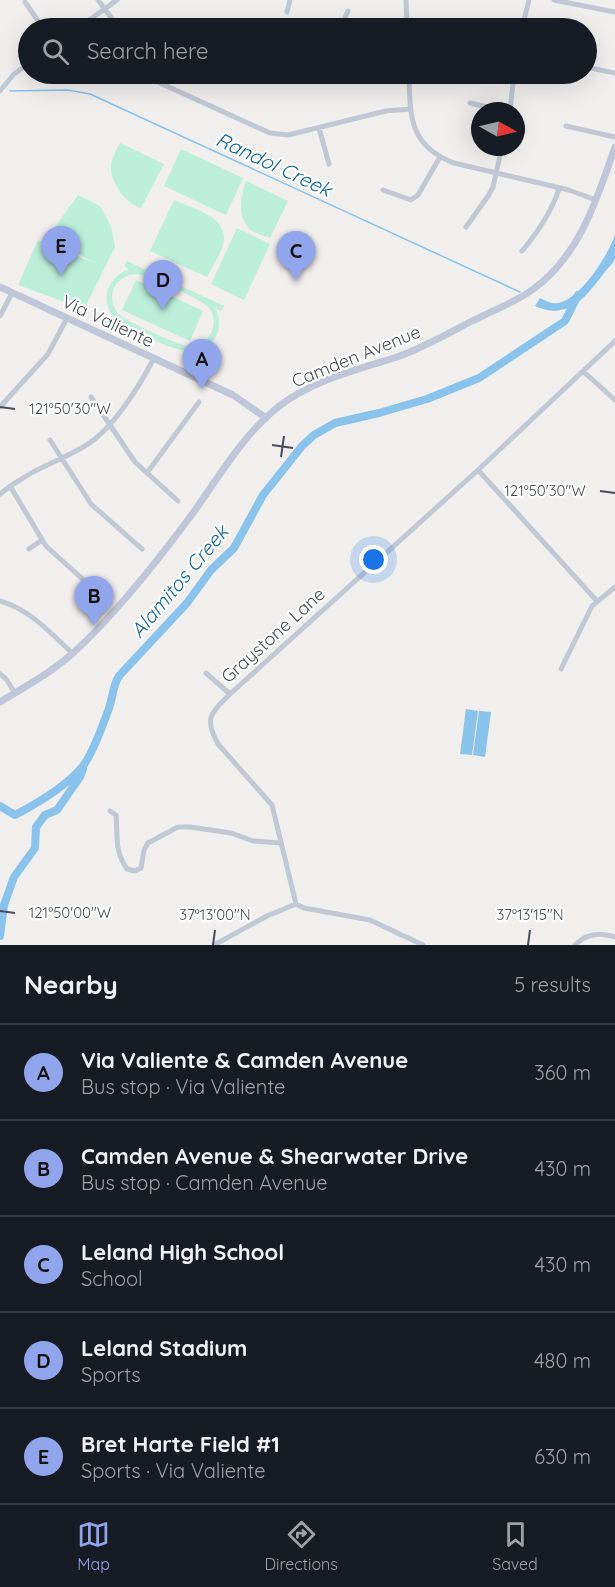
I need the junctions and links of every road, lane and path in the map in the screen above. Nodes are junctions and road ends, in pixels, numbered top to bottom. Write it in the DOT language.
graph roads {
  1 [pos="98,0"];
  2 [pos="117,0"];
  3 [pos="290,0"];
  4 [pos="406,0"];
  5 [pos="529,0"];
  6 [pos="554,0"];
  7 [pos="25,2"];
  8 [pos="105,9"];
  9 [pos="348,11"];
  10 [pos="287,12"];
  11 [pos="615,12"];
  12 [pos="37,18"];
  13 [pos="92,18"];
  14 [pos="112,18"];
  15 [pos="345,18"];
  16 [pos="407,18"];
  17 [pos="524,18"];
  18 [pos="597,70"];
  19 [pos="18,71"];
  20 [pos="615,73"];
  21 [pos="162,84"];
  22 [pos="409,84"];
  23 [pos="513,84"];
  24 [pos="0,91"];
  25 [pos="511,102"];
  26 [pos="410,109"];
  27 [pos="566,126"];
  28 [pos="319,128"];
  29 [pos="615,137"];
  30 [pos="615,147"];
  31 [pos="500,156"];
  32 [pos="440,158"];
  33 [pos="329,164"];
  34 [pos="496,172"];
  35 [pos="383,189"];
  36 [pos="559,189"];
  37 [pos="596,200"];
  38 [pos="466,227"];
  39 [pos="522,251"];
  40 [pos="0,287"];
  41 [pos="12,293"];
  42 [pos="0,316"];
  43 [pos="67,318"];
  44 [pos="615,341"];
  45 [pos="154,358"];
  46 [pos="584,372"];
  47 [pos="91,397"];
  48 [pos="615,400"];
  49 [pos="199,402"];
  50 [pos="0,407"];
  51 [pos="266,418"];
  52 [pos="110,423"];
  53 [pos="50,440"];
  54 [pos="62,458"];
  55 [pos="478,470"];
  56 [pos="147,473"];
  57 [pos="10,486"];
  58 [pos="0,494"];
  59 [pos="178,501"];
  60 [pos="42,540"];
  61 [pos="29,549"];
  62 [pos="142,549"];
  63 [pos="615,587"];
  64 [pos="98,593"];
  65 [pos="0,601"];
  66 [pos="597,601"];
  67 [pos="72,653"];
  68 [pos="561,669"];
  69 [pos="206,673"];
  70 [pos="0,674"];
  71 [pos="15,693"];
  72 [pos="230,694"];
  73 [pos="0,702"];
  74 [pos="110,811"];
  75 [pos="280,843"];
  76 [pos="296,904"];
  77 [pos="615,937"];
  78 [pos="214,945"];
  79 [pos="423,945"];
  80 [pos="575,945"];
  1 -- 8 [label="street"];
  2 -- 8 [label="street"];
  3 -- 10 [label="street"];
  4 -- 16 [label="street"];
  5 -- 17 [label="street"];
  6 -- 11 [label="street"];
  7 -- 12 [label="street"];
  8 -- 13 [label="street"];
  8 -- 14 [label="street"];
  9 -- 15 [label="street"];
  18 -- 20 [label="street"];
  19 -- 24 [label="street"];
  21 -- 28 [label="street"];
  22 -- 26 [label="street"];
  23 -- 25 [label="street"];
  26 -- 28 [label="street"];
  26 -- 32 [label="street"];
  27 -- 29 [label="street"];
  28 -- 33 [label="street"];
  30 -- 37 [label="street, Camden Avenue"];
  31 -- 34 [label="street"];
  32 -- 34 [label="street"];
  32 -- 35 [label="street"];
  34 -- 36 [label="street"];
  34 -- 38 [label="street"];
  36 -- 37 [label="street"];
  36 -- 39 [label="street"];
  37 -- 51 [label="street, Camden Avenue"];
  40 -- 41 [label="street, Via Valiente"];
  41 -- 42 [label="street"];
  41 -- 43 [label="street, Via Valiente"];
  43 -- 45 [label="street, Via Valiente"];
  43 -- 50 [label="street"];
  44 -- 46 [label="street, Graystone Lane"];
  45 -- 51 [label="street, Via Valiente"];
  45 -- 52 [label="street"];
  46 -- 48 [label="street"];
  46 -- 55 [label="street, Graystone Lane"];
  47 -- 52 [label="street"];
  49 -- 56 [label="street"];
  51 -- 67 [label="street, Camden Avenue"];
  52 -- 54 [label="street"];
  52 -- 56 [label="street"];
  53 -- 54 [label="street"];
  54 -- 57 [label="street"];
  54 -- 62 [label="street"];
  55 -- 66 [label="street"];
  55 -- 72 [label="street, Graystone Lane"];
  56 -- 59 [label="street"];
  57 -- 58 [label="street"];
  57 -- 60 [label="street"];
  60 -- 61 [label="street"];
  60 -- 64 [label="street"];
  63 -- 66 [label="street"];
  65 -- 67 [label="street"];
  66 -- 68 [label="street"];
  67 -- 71 [label="street, Camden Avenue"];
  69 -- 72 [label="street"];
  70 -- 71 [label="street"];
  71 -- 73 [label="street, Camden Avenue"];
  72 -- 75 [label="street, Graystone Lane"];
  74 -- 75 [label="street"];
  75 -- 76 [label="street, Graystone Lane"];
  76 -- 78 [label="street"];
  76 -- 79 [label="street"];
  77 -- 80 [label="street"];
}
